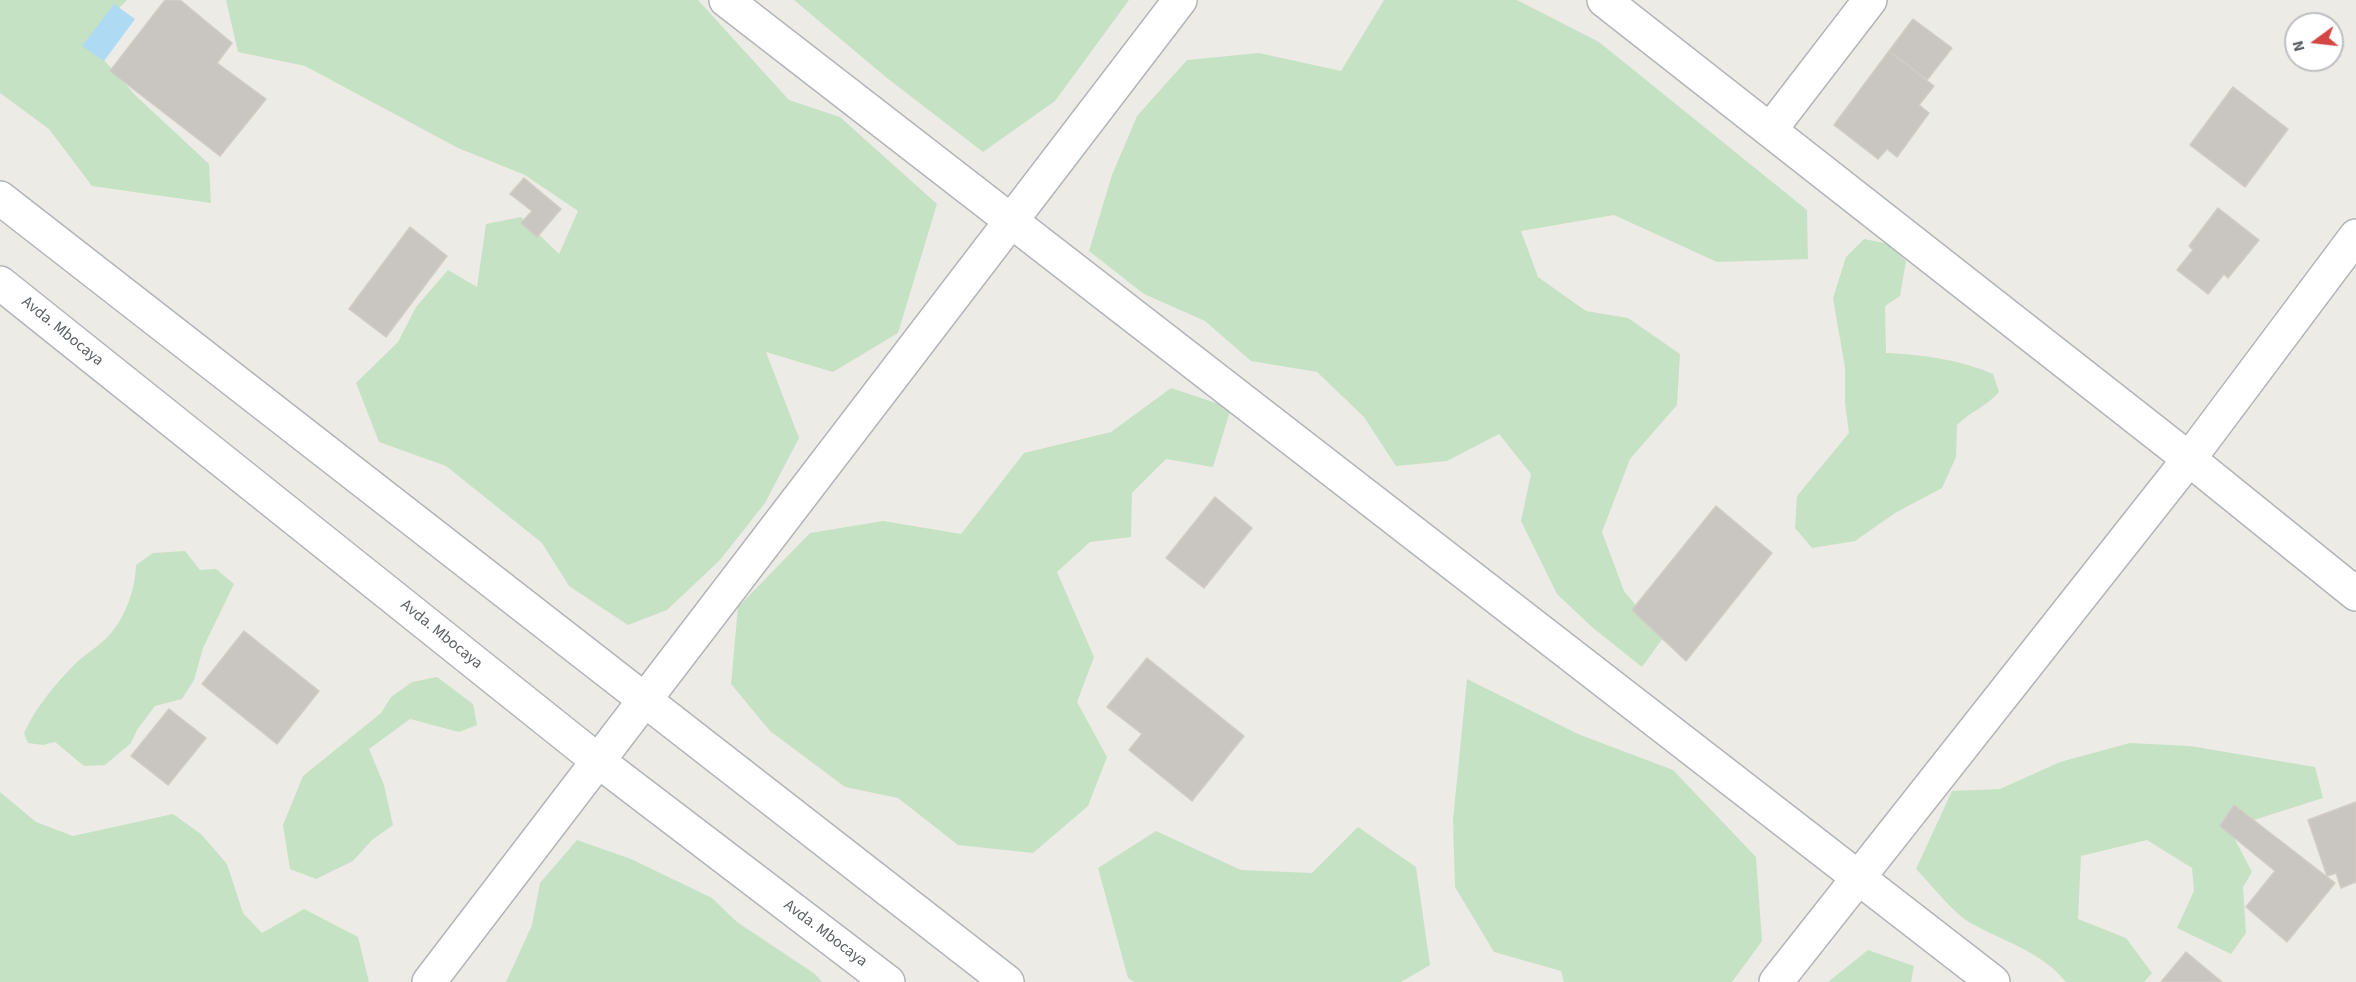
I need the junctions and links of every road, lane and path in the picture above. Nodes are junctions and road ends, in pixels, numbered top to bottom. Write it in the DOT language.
graph roads {
  1 [pos="726,0"];
  2 [pos="1180,0"];
  3 [pos="1604,0"];
  4 [pos="1870,0"];
  5 [pos="1770,130"];
  6 [pos="0,198"];
  7 [pos="1011,221"];
  8 [pos="2356,236"];
  9 [pos="0,283"];
  10 [pos="2189,459"];
  11 [pos="2356,594"];
  12 [pos="644,701"];
  13 [pos="597,760"];
  14 [pos="1858,877"];
  15 [pos="429,982"];
  16 [pos="888,982"];
  17 [pos="1007,982"];
  18 [pos="1776,982"];
  19 [pos="1993,982"];
  1 -- 7 [label="street"];
  2 -- 7 [label="street"];
  3 -- 5 [label="street"];
  4 -- 5 [label="street"];
  5 -- 10 [label="street"];
  6 -- 12 [label="street"];
  7 -- 12 [label="street"];
  7 -- 14 [label="street"];
  8 -- 10 [label="street"];
  9 -- 13 [label="street, Avda. Mbocaya"];
  10 -- 11 [label="street"];
  10 -- 14 [label="street"];
  12 -- 13 [label="street"];
  12 -- 17 [label="street"];
  13 -- 15 [label="street"];
  13 -- 16 [label="street, Avda. Mbocaya"];
  14 -- 18 [label="street"];
  14 -- 19 [label="street"];
}
